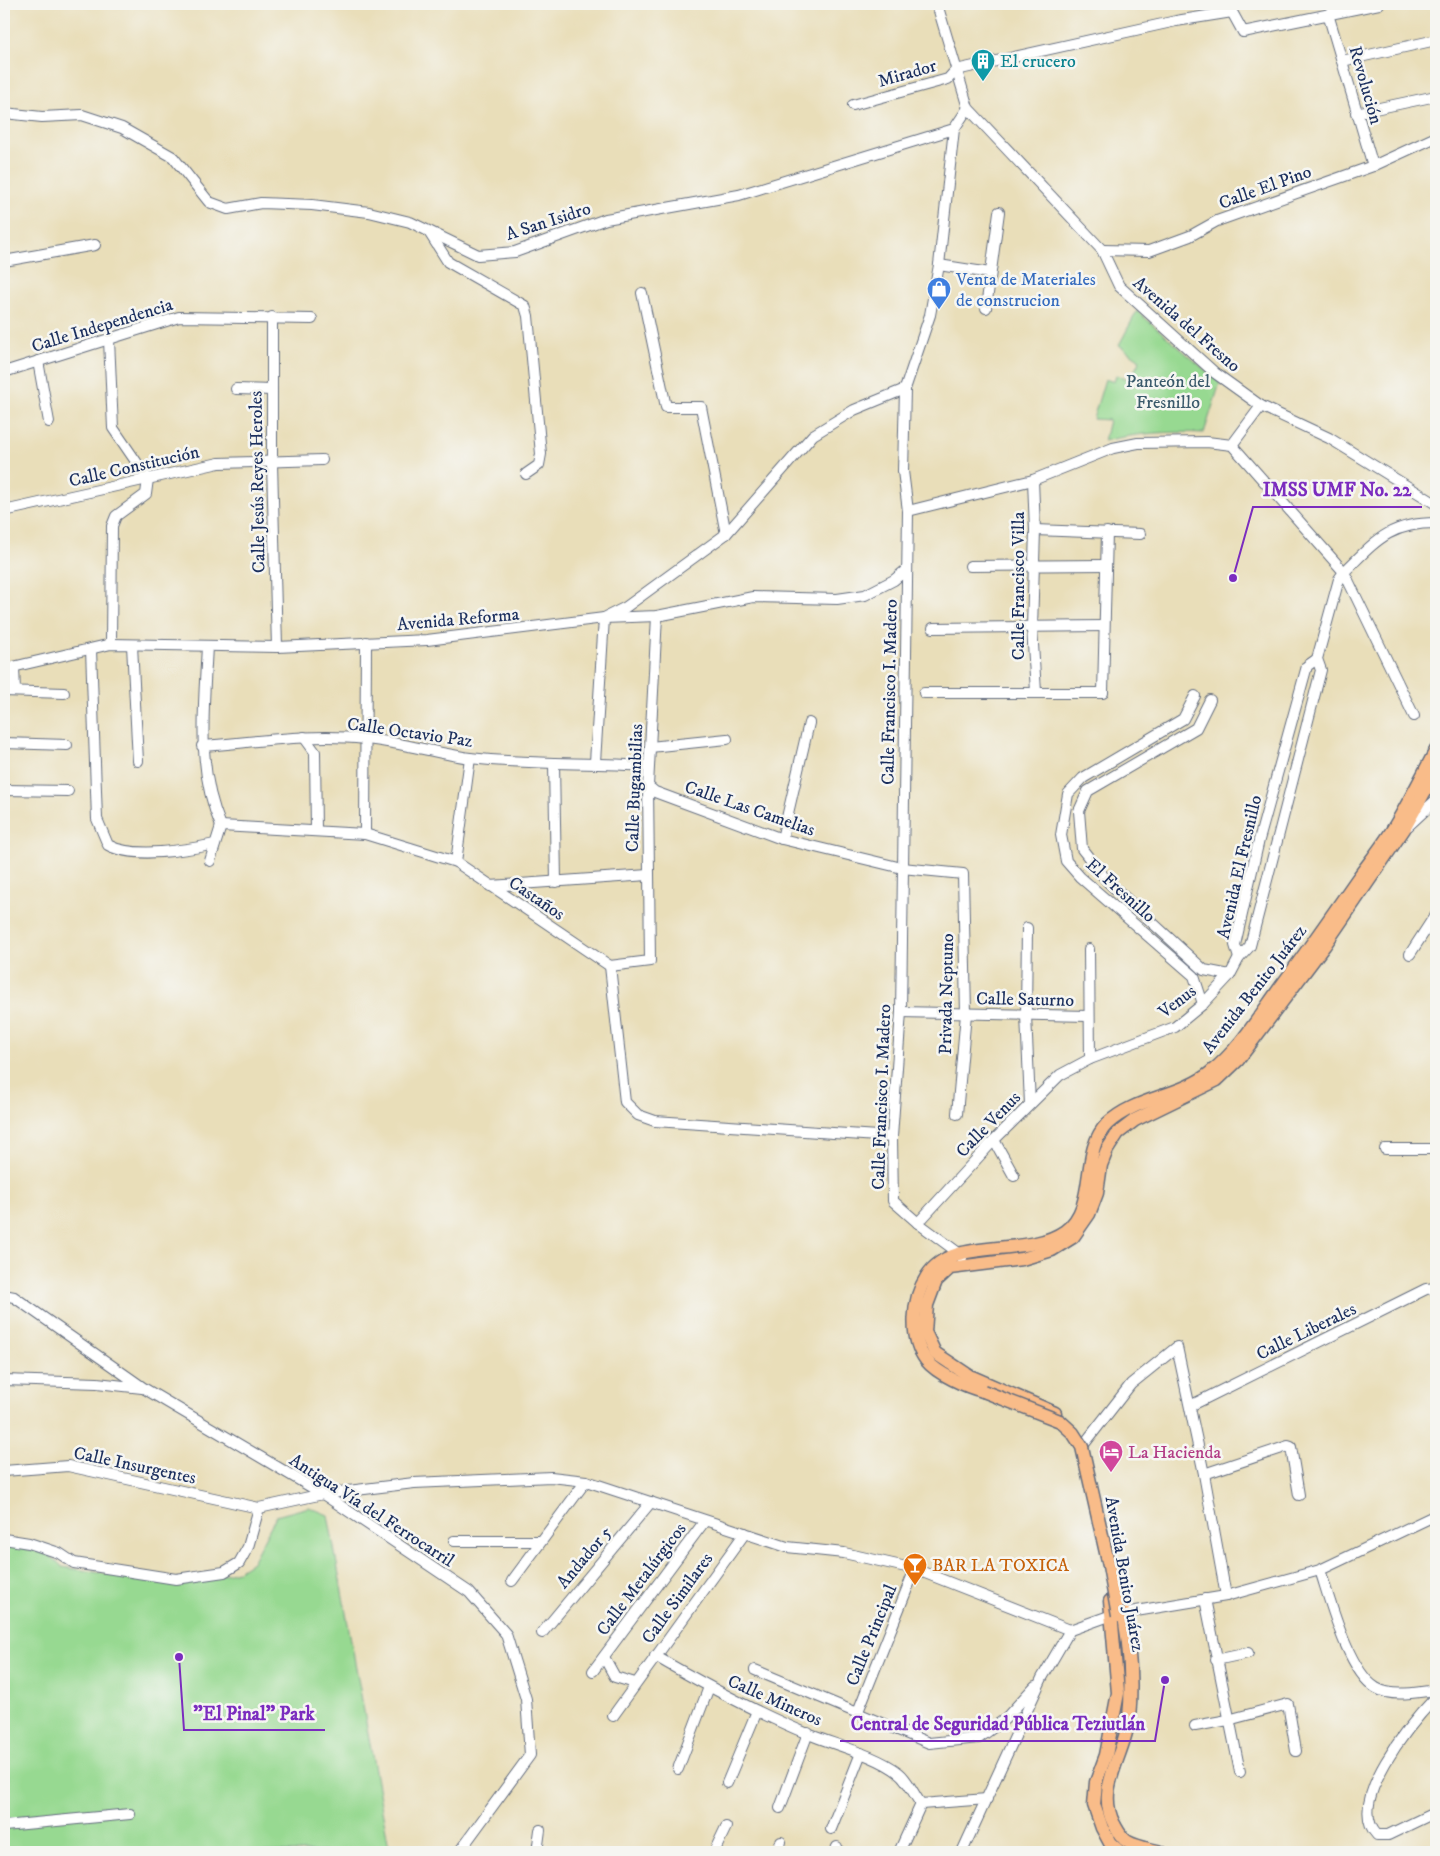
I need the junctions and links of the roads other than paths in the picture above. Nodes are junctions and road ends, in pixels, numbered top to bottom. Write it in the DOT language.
graph roads {
  1 [pos="937,4"];
  2 [pos="1379,4"];
  3 [pos="1234,8"];
  4 [pos="1328,14"];
  5 [pos="1436,40"];
  6 [pos="1342,61"];
  7 [pos="956,70"];
  8 [pos="1436,96"];
  9 [pos="853,105"];
  10 [pos="968,108"];
  11 [pos="1356,112"];
  12 [pos="4,113"];
  13 [pos="954,129"];
  14 [pos="1436,137"];
  15 [pos="1373,166"];
  16 [pos="999,212"];
  17 [pos="429,231"];
  18 [pos="94,245"];
  19 [pos="1102,250"];
  20 [pos="4,261"];
  21 [pos="939,265"];
  22 [pos="990,273"];
  23 [pos="642,293"];
  24 [pos="986,308"];
  25 [pos="272,317"];
  26 [pos="312,319"];
  27 [pos="109,340"];
  28 [pos="38,361"];
  29 [pos="4,372"];
  30 [pos="236,389"];
  31 [pos="904,389"];
  32 [pos="272,390"];
  33 [pos="1260,406"];
  34 [pos="49,422"];
  35 [pos="1232,445"];
  36 [pos="322,460"];
  37 [pos="272,463"];
  38 [pos="526,474"];
  39 [pos="148,479"];
  40 [pos="1033,480"];
  41 [pos="1436,504"];
  42 [pos="4,511"];
  43 [pos="908,512"];
  44 [pos="1436,523"];
  45 [pos="1035,530"];
  46 [pos="1107,532"];
  47 [pos="726,534"];
  48 [pos="1140,534"];
  49 [pos="1035,564"];
  50 [pos="1106,565"];
  51 [pos="970,566"];
  52 [pos="907,569"];
  53 [pos="1344,572"];
  54 [pos="657,616"];
  55 [pos="604,618"];
  56 [pos="1104,626"];
  57 [pos="933,628"];
  58 [pos="1032,628"];
  59 [pos="366,642"];
  60 [pos="111,644"];
  61 [pos="132,645"];
  62 [pos="207,646"];
  63 [pos="277,647"];
  64 [pos="92,649"];
  65 [pos="1317,659"];
  66 [pos="9,668"];
  67 [pos="4,691"];
  68 [pos="15,692"];
  69 [pos="1036,692"];
  70 [pos="64,693"];
  71 [pos="924,693"];
  72 [pos="1195,696"];
  73 [pos="1210,700"];
  74 [pos="1414,716"];
  75 [pos="809,722"];
  76 [pos="304,737"];
  77 [pos="365,739"];
  78 [pos="727,739"];
  79 [pos="4,743"];
  80 [pos="67,745"];
  81 [pos="202,746"];
  82 [pos="650,747"];
  83 [pos="1436,750"];
  84 [pos="470,758"];
  85 [pos="138,762"];
  86 [pos="595,762"];
  87 [pos="554,763"];
  88 [pos="648,766"];
  89 [pos="1436,771"];
  90 [pos="648,786"];
  91 [pos="4,790"];
  92 [pos="68,791"];
  93 [pos="1068,794"];
  94 [pos="1084,800"];
  95 [pos="1436,800"];
  96 [pos="221,826"];
  97 [pos="1404,829"];
  98 [pos="316,831"];
  99 [pos="365,834"];
  100 [pos="782,839"];
  101 [pos="214,844"];
  102 [pos="210,861"];
  103 [pos="456,862"];
  104 [pos="902,868"];
  105 [pos="963,874"];
  106 [pos="648,875"];
  107 [pos="556,882"];
  108 [pos="490,886"];
  109 [pos="1436,914"];
  110 [pos="1027,928"];
  111 [pos="1089,949"];
  112 [pos="1410,954"];
  113 [pos="1239,958"];
  114 [pos="610,966"];
  115 [pos="1204,970"];
  116 [pos="1230,975"];
  117 [pos="1194,978"];
  118 [pos="1203,1004"];
  119 [pos="901,1012"];
  120 [pos="966,1014"];
  121 [pos="1026,1015"];
  122 [pos="1088,1016"];
  123 [pos="1090,1059"];
  124 [pos="1030,1104"];
  125 [pos="957,1114"];
  126 [pos="892,1137"];
  127 [pos="994,1140"];
  128 [pos="1385,1149"];
  129 [pos="1436,1149"];
  130 [pos="1014,1176"];
  131 [pos="918,1223"];
  132 [pos="963,1259"];
  133 [pos="1436,1288"];
  134 [pos="4,1295"];
  135 [pos="4,1380"];
  136 [pos="965,1380"];
  137 [pos="145,1389"];
  138 [pos="1190,1406"];
  139 [pos="1085,1443"];
  140 [pos="4,1471"];
  141 [pos="1204,1474"];
  142 [pos="586,1482"];
  143 [pos="323,1494"];
  144 [pos="1299,1495"];
  145 [pos="651,1502"];
  146 [pos="259,1508"];
  147 [pos="1436,1515"];
  148 [pos="704,1522"];
  149 [pos="745,1533"];
  150 [pos="4,1539"];
  151 [pos="454,1541"];
  152 [pos="540,1541"];
  153 [pos="915,1569"];
  154 [pos="1320,1570"];
  155 [pos="512,1581"];
  156 [pos="1226,1596"];
  157 [pos="1205,1599"];
  158 [pos="1118,1614"];
  159 [pos="1070,1630"];
  160 [pos="542,1634"];
  161 [pos="1248,1653"];
  162 [pos="604,1656"];
  163 [pos="655,1656"];
  164 [pos="1216,1660"];
  165 [pos="755,1670"];
  166 [pos="593,1671"];
  167 [pos="1042,1678"];
  168 [pos="635,1683"];
  169 [pos="709,1687"];
  170 [pos="1436,1690"];
  171 [pos="1436,1697"];
  172 [pos="757,1711"];
  173 [pos="857,1714"];
  174 [pos="612,1716"];
  175 [pos="1228,1720"];
  176 [pos="1195,1726"];
  177 [pos="808,1734"];
  178 [pos="1296,1751"];
  179 [pos="861,1753"];
  180 [pos="678,1769"];
  181 [pos="1240,1772"];
  182 [pos="727,1783"];
  183 [pos="988,1798"];
  184 [pos="921,1804"];
  185 [pos="780,1808"];
  186 [pos="1436,1812"];
  187 [pos="130,1814"];
  188 [pos="4,1826"];
  189 [pos="726,1827"];
  190 [pos="831,1829"];
  191 [pos="540,1830"];
  192 [pos="781,1842"];
  193 [pos="459,1852"];
  194 [pos="537,1852"];
  195 [pos="714,1852"];
  196 [pos="777,1852"];
  197 [pos="899,1852"];
  198 [pos="962,1852"];
  199 [pos="1120,1852"];
  200 [pos="1133,1852"];
  201 [pos="1161,1852"];
  1 -- 7 [label="street"];
  2 -- 4 [label="street"];
  3 -- 4 [label="street"];
  3 -- 7 [label="street, Mirador"];
  4 -- 6 [label="street, Revolución"];
  5 -- 6 [label="street"];
  6 -- 11 [label="street, Revolución"];
  7 -- 9 [label="street, Mirador"];
  7 -- 10 [label="street"];
  8 -- 11 [label="street"];
  10 -- 13 [label="street, Calle Francisco I. Madero"];
  10 -- 19 [label="street, Avenida del Fresno"];
  11 -- 15 [label="street, Revolución"];
  12 -- 17 [label="street, A San Isidro"];
  13 -- 17 [label="street, A San Isidro"];
  13 -- 21 [label="street, Calle Francisco I. Madero"];
  14 -- 15 [label="street, Calle El Pino"];
  15 -- 19 [label="street, Calle El Pino"];
  16 -- 22 [label="street"];
  17 -- 38 [label="street"];
  18 -- 20 [label="street"];
  19 -- 33 [label="street, Avenida del Fresno"];
  21 -- 22 [label="street"];
  21 -- 31 [label="street, Calle Francisco I. Madero"];
  22 -- 24 [label="street"];
  23 -- 47 [label="street"];
  25 -- 26 [label="street, Calle Independencia"];
  25 -- 27 [label="street, Calle Independencia"];
  25 -- 32 [label="street, Calle Jesús Reyes Heroles"];
  27 -- 28 [label="street, Calle Independencia"];
  27 -- 39 [label="street"];
  28 -- 29 [label="street, Calle Independencia"];
  28 -- 34 [label="street"];
  30 -- 32 [label="street"];
  31 -- 43 [label="street, Calle Francisco I. Madero"];
  31 -- 47 [label="street"];
  32 -- 37 [label="street, Calle Jesús Reyes Heroles"];
  33 -- 35 [label="street"];
  33 -- 41 [label="street, Avenida del Fresno"];
  35 -- 40 [label="street"];
  35 -- 53 [label="street"];
  36 -- 37 [label="street, Calle Constitución"];
  37 -- 39 [label="street, Calle Constitución"];
  37 -- 63 [label="street, Calle Jesús Reyes Heroles"];
  39 -- 42 [label="street, Calle Constitución"];
  39 -- 60 [label="street"];
  40 -- 43 [label="street"];
  40 -- 45 [label="street, Calle Francisco Villa"];
  43 -- 52 [label="street, Calle Francisco I. Madero"];
  44 -- 53 [label="street"];
  45 -- 46 [label="street"];
  45 -- 49 [label="street, Calle Francisco Villa"];
  46 -- 48 [label="street"];
  46 -- 50 [label="street"];
  47 -- 55 [label="street"];
  49 -- 50 [label="street"];
  49 -- 51 [label="street"];
  49 -- 58 [label="street, Calle Francisco Villa"];
  50 -- 56 [label="street"];
  52 -- 54 [label="street, Avenida Reforma"];
  52 -- 104 [label="street, Calle Francisco I. Madero"];
  53 -- 65 [label="street, Avenida El Fresnillo"];
  53 -- 74 [label="street"];
  54 -- 55 [label="street, Avenida Reforma"];
  54 -- 82 [label="street, Calle Bugambilias"];
  55 -- 59 [label="street, Avenida Reforma"];
  55 -- 86 [label="street"];
  56 -- 58 [label="street"];
  56 -- 69 [label="street"];
  57 -- 58 [label="street"];
  58 -- 69 [label="street, Calle Francisco Villa"];
  59 -- 63 [label="street, Avenida Reforma"];
  59 -- 77 [label="street"];
  60 -- 61 [label="street, Avenida Reforma"];
  60 -- 64 [label="street, Avenida Reforma"];
  61 -- 62 [label="street, Avenida Reforma"];
  61 -- 85 [label="street"];
  62 -- 63 [label="street, Avenida Reforma"];
  62 -- 81 [label="street"];
  64 -- 66 [label="street, Avenida Reforma"];
  64 -- 101 [label="street"];
  65 -- 113 [label="street, Avenida El Fresnillo"];
  65 -- 113 [label="street, Avenida El Fresnillo"];
  66 -- 68 [label="street"];
  67 -- 68 [label="street"];
  68 -- 70 [label="street"];
  69 -- 71 [label="street"];
  72 -- 93 [label="street"];
  73 -- 94 [label="street"];
  75 -- 100 [label="street"];
  76 -- 77 [label="street, Calle Octavio Paz"];
  76 -- 81 [label="street, Calle Octavio Paz"];
  76 -- 98 [label="street"];
  77 -- 84 [label="street, Calle Octavio Paz"];
  77 -- 99 [label="street"];
  78 -- 82 [label="street"];
  79 -- 80 [label="street"];
  81 -- 96 [label="street"];
  82 -- 88 [label="street, Calle Bugambilias"];
  83 -- 132 [label="main road, Avenida Benito Juárez"];
  84 -- 87 [label="street, Calle Octavio Paz"];
  84 -- 103 [label="street"];
  86 -- 87 [label="street, Calle Octavio Paz"];
  86 -- 88 [label="street, Calle Octavio Paz"];
  87 -- 107 [label="street"];
  88 -- 90 [label="street, Calle Bugambilias"];
  89 -- 97 [label="main road, Avenida Benito Juárez"];
  90 -- 100 [label="street, Calle Las Camelias"];
  90 -- 106 [label="street, Calle Bugambilias"];
  91 -- 92 [label="street"];
  93 -- 94 [label="street"];
  93 -- 117 [label="street, El Fresnillo"];
  94 -- 115 [label="street, El Fresnillo"];
  95 -- 97 [label="street"];
  96 -- 98 [label="street, Castaños"];
  96 -- 101 [label="street"];
  97 -- 132 [label="main road, Avenida Benito Juárez"];
  98 -- 99 [label="street, Castaños"];
  99 -- 103 [label="street, Castaños"];
  100 -- 104 [label="street, Calle Las Camelias"];
  101 -- 102 [label="street"];
  103 -- 108 [label="street, Castaños"];
  104 -- 105 [label="street, Calle Las Camelias"];
  104 -- 119 [label="street, Calle Francisco I. Madero"];
  105 -- 120 [label="street, Privada Neptuno"];
  106 -- 107 [label="street"];
  106 -- 114 [label="street, Calle Bugambilias"];
  107 -- 108 [label="street"];
  108 -- 114 [label="street, Castaños"];
  109 -- 112 [label="street"];
  110 -- 121 [label="street"];
  111 -- 122 [label="street"];
  113 -- 116 [label="street, Venus"];
  114 -- 126 [label="street"];
  115 -- 116 [label="street"];
  115 -- 117 [label="street"];
  116 -- 118 [label="street, Venus"];
  117 -- 118 [label="street, El Fresnillo"];
  118 -- 123 [label="street, Venus"];
  119 -- 120 [label="street, Calle Saturno"];
  119 -- 126 [label="street, Calle Francisco I. Madero"];
  120 -- 121 [label="street, Calle Saturno"];
  120 -- 125 [label="street, Privada Neptuno"];
  121 -- 122 [label="street, Calle Saturno"];
  121 -- 124 [label="street"];
  122 -- 123 [label="street"];
  123 -- 124 [label="street, Calle Venus"];
  124 -- 127 [label="street, Calle Venus"];
  126 -- 131 [label="street, Calle Francisco I. Madero"];
  127 -- 130 [label="street"];
  127 -- 131 [label="street, Calle Venus"];
  128 -- 129 [label="street"];
  131 -- 132 [label="street, Calle Francisco I. Madero"];
  132 -- 136 [label="main road, Avenida Benito Juárez"];
  133 -- 138 [label="street, Calle Liberales"];
  134 -- 137 [label="street, Antigua Vía del Ferrocarril"];
  135 -- 137 [label="street"];
  136 -- 139 [label="main road"];
  136 -- 158 [label="main road"];
  136 -- 200 [label="main road, Avenida Benito Juárez, bridge"];
  137 -- 143 [label="street, Antigua Vía del Ferrocarril"];
  138 -- 139 [label="street"];
  138 -- 141 [label="street"];
  139 -- 158 [label="main road"];
  140 -- 146 [label="street, Calle Insurgentes"];
  141 -- 144 [label="street"];
  141 -- 156 [label="street"];
  142 -- 143 [label="street"];
  142 -- 145 [label="street"];
  142 -- 152 [label="street"];
  143 -- 146 [label="street"];
  143 -- 193 [label="street, Antigua Vía del Ferrocarril"];
  145 -- 148 [label="street"];
  145 -- 160 [label="street, Andador 5"];
  146 -- 150 [label="street"];
  147 -- 154 [label="street"];
  148 -- 149 [label="street"];
  148 -- 162 [label="street, Calle Metalúrgicos"];
  149 -- 153 [label="street"];
  149 -- 163 [label="street, Calle Similares"];
  151 -- 152 [label="street"];
  152 -- 155 [label="street"];
  153 -- 159 [label="street"];
  153 -- 173 [label="street, Calle Principal"];
  154 -- 156 [label="street"];
  154 -- 170 [label="street"];
  156 -- 157 [label="street"];
  157 -- 158 [label="street"];
  157 -- 164 [label="street"];
  158 -- 159 [label="street"];
  158 -- 199 [label="main road"];
  158 -- 201 [label="main road"];
  159 -- 167 [label="street"];
  161 -- 164 [label="street"];
  162 -- 166 [label="street, Calle Metalúrgicos"];
  162 -- 168 [label="street"];
  163 -- 168 [label="street, Calle Similares"];
  163 -- 169 [label="street, Calle Mineros"];
  164 -- 175 [label="street"];
  165 -- 173 [label="street"];
  167 -- 173 [label="street"];
  167 -- 183 [label="street"];
  168 -- 174 [label="street, Calle Similares"];
  169 -- 172 [label="street, Calle Mineros"];
  169 -- 180 [label="street"];
  171 -- 186 [label="street"];
  172 -- 177 [label="street, Calle Mineros"];
  172 -- 182 [label="street"];
  175 -- 176 [label="street"];
  175 -- 178 [label="street"];
  175 -- 181 [label="street"];
  177 -- 179 [label="street, Calle Mineros"];
  177 -- 185 [label="street"];
  179 -- 184 [label="street, Calle Mineros"];
  179 -- 190 [label="street"];
  183 -- 184 [label="street"];
  183 -- 198 [label="street"];
  184 -- 197 [label="street"];
  187 -- 188 [label="street"];
  189 -- 195 [label="street"];
  191 -- 194 [label="street"];
  192 -- 196 [label="street"];
}
